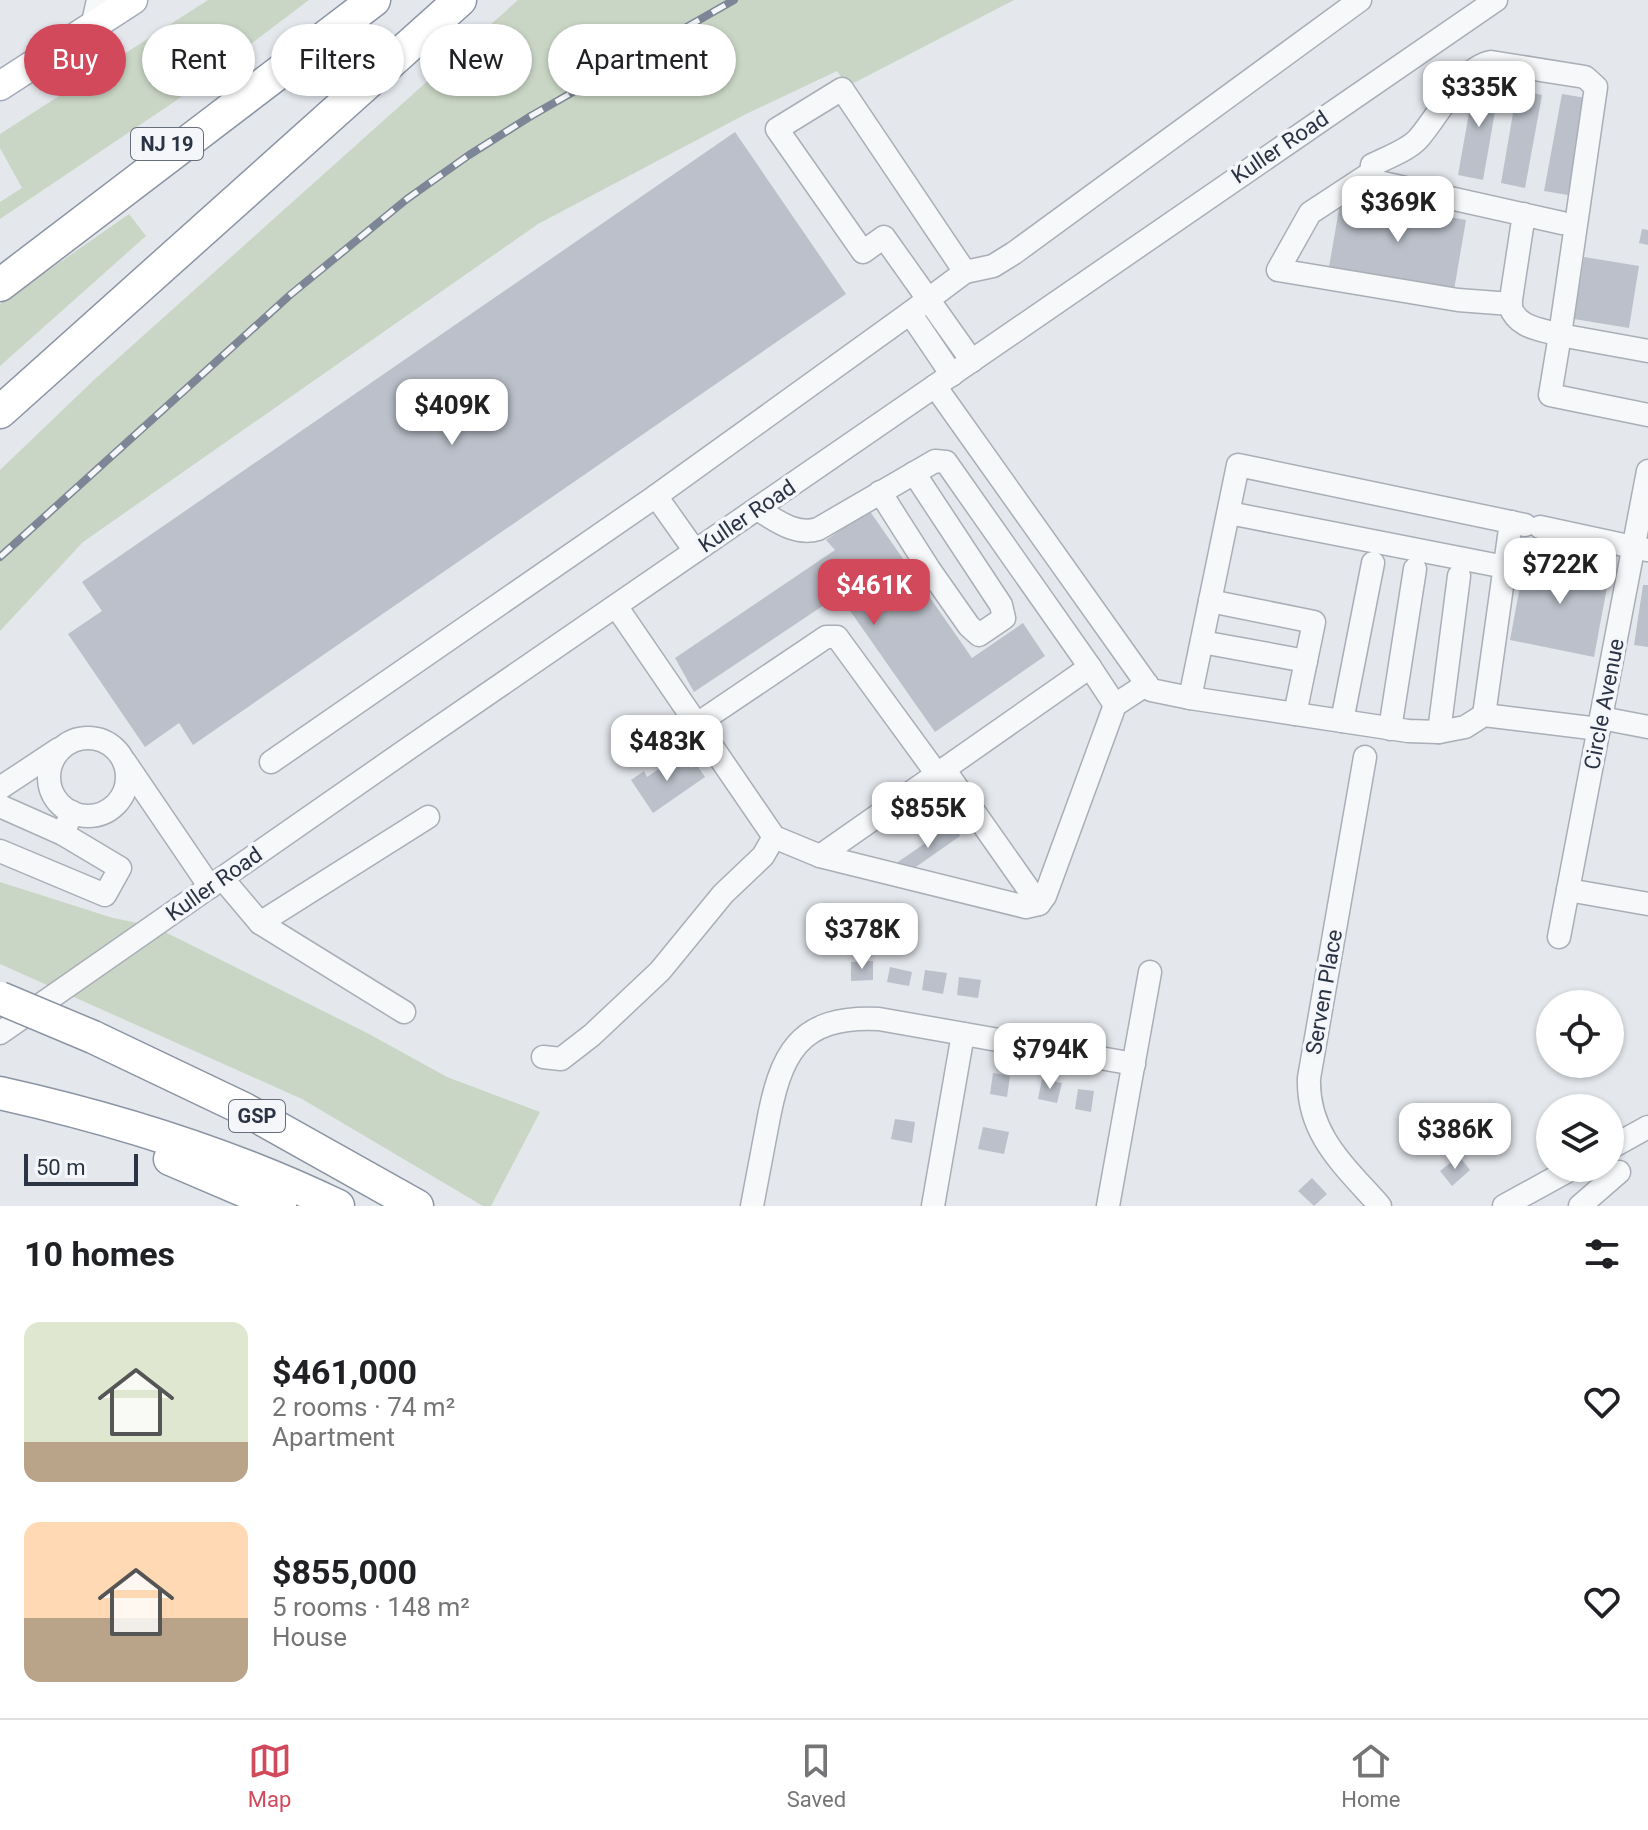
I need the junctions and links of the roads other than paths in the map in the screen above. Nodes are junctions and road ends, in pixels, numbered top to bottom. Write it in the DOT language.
graph roads {
  1 [pos="133,0"];
  2 [pos="374,0"];
  3 [pos="460,0"];
  4 [pos="1360,0"];
  5 [pos="1496,0"];
  6 [pos="95,13"];
  7 [pos="342,24"];
  8 [pos="271,73"];
  9 [pos="271,78"];
  10 [pos="0,86"];
  11 [pos="1371,173"];
  12 [pos="240,198"];
  13 [pos="1524,214"];
  14 [pos="1562,223"];
  15 [pos="0,258"];
  16 [pos="965,272"];
  17 [pos="0,285"];
  18 [pos="1511,304"];
  19 [pos="919,306"];
  20 [pos="1560,335"];
  21 [pos="1648,351"];
  22 [pos="972,361"];
  23 [pos="944,380"];
  24 [pos="0,412"];
  25 [pos="1648,415"];
  26 [pos="0,438"];
  27 [pos="1648,471"];
  28 [pos="914,473"];
  29 [pos="880,492"];
  30 [pos="656,496"];
  31 [pos="757,509"];
  32 [pos="1229,513"];
  33 [pos="1525,525"];
  34 [pos="1641,549"];
  35 [pos="695,551"];
  36 [pos="1373,563"];
  37 [pos="1505,567"];
  38 [pos="1415,569"];
  39 [pos="1459,576"];
  40 [pos="1210,601"];
  41 [pos="616,606"];
  42 [pos="1202,642"];
  43 [pos="1306,661"];
  44 [pos="1090,667"];
  45 [pos="1147,684"];
  46 [pos="1190,698"];
  47 [pos="1115,705"];
  48 [pos="1295,714"];
  49 [pos="1484,715"];
  50 [pos="1342,721"];
  51 [pos="697,724"];
  52 [pos="1600,724"];
  53 [pos="1648,727"];
  54 [pos="1390,729"];
  55 [pos="1439,732"];
  56 [pos="69,743"];
  57 [pos="1365,757"];
  58 [pos="122,758"];
  59 [pos="271,762"];
  60 [pos="941,772"];
  61 [pos="0,788"];
  62 [pos="0,806"];
  63 [pos="72,812"];
  64 [pos="428,817"];
  65 [pos="63,834"];
  66 [pos="774,837"];
  67 [pos="0,851"];
  68 [pos="820,856"];
  69 [pos="216,882"];
  70 [pos="1568,890"];
  71 [pos="1039,904"];
  72 [pos="1648,904"];
  73 [pos="260,923"];
  74 [pos="1559,937"];
  75 [pos="1150,972"];
  76 [pos="0,998"];
  77 [pos="404,1012"];
  78 [pos="0,1033"];
  79 [pos="963,1034"];
  80 [pos="543,1057"];
  81 [pos="1134,1064"];
  82 [pos="14,1096"];
  83 [pos="1648,1127"];
  84 [pos="295,1136"];
  85 [pos="1624,1140"];
  86 [pos="1549,1182"];
  87 [pos="1608,1182"];
  88 [pos="1509,1205"];
  89 [pos="280,1206"];
  90 [pos="338,1206"];
  91 [pos="417,1206"];
  92 [pos="445,1206"];
  93 [pos="752,1206"];
  94 [pos="933,1206"];
  95 [pos="1108,1206"];
  96 [pos="1380,1206"];
  97 [pos="1580,1206"];
  1 -- 6 [label="main road"];
  2 -- 7 [label="highway, NJ 19"];
  3 -- 12 [label="highway"];
  4 -- 16 [label="street"];
  5 -- 22 [label="street, Kuller Road"];
  6 -- 10 [label="main road"];
  8 -- 15 [label="highway, NJ 19"];
  9 -- 17 [label="highway"];
  11 -- 13 [label="street"];
  11 -- 18 [label="street"];
  11 -- 20 [label="street"];
  12 -- 24 [label="highway"];
  12 -- 26 [label="highway"];
  13 -- 14 [label="street"];
  13 -- 18 [label="street"];
  16 -- 19 [label="street"];
  16 -- 19 [label="street"];
  18 -- 20 [label="street"];
  19 -- 22 [label="street"];
  19 -- 23 [label="street"];
  19 -- 30 [label="street"];
  20 -- 21 [label="street"];
  20 -- 25 [label="street"];
  22 -- 23 [label="street, Kuller Road"];
  23 -- 31 [label="street, Kuller Road"];
  23 -- 45 [label="street"];
  27 -- 34 [label="street, Circle Avenue"];
  28 -- 29 [label="street"];
  28 -- 29 [label="street"];
  28 -- 44 [label="street"];
  29 -- 31 [label="street"];
  30 -- 35 [label="street"];
  30 -- 59 [label="street"];
  31 -- 35 [label="street, Kuller Road"];
  32 -- 33 [label="street"];
  32 -- 37 [label="street"];
  32 -- 40 [label="street"];
  33 -- 34 [label="street"];
  33 -- 37 [label="street"];
  34 -- 52 [label="street, Circle Avenue"];
  35 -- 41 [label="street, Kuller Road"];
  36 -- 50 [label="street"];
  37 -- 49 [label="street"];
  38 -- 54 [label="street"];
  39 -- 55 [label="street"];
  40 -- 42 [label="street"];
  40 -- 43 [label="street"];
  41 -- 51 [label="street"];
  41 -- 69 [label="street, Kuller Road"];
  42 -- 43 [label="street"];
  42 -- 46 [label="street"];
  43 -- 48 [label="street"];
  44 -- 47 [label="street"];
  44 -- 60 [label="street"];
  45 -- 46 [label="street"];
  45 -- 47 [label="street"];
  46 -- 48 [label="street"];
  47 -- 71 [label="street"];
  48 -- 50 [label="street"];
  49 -- 52 [label="street"];
  49 -- 55 [label="street"];
  50 -- 54 [label="street"];
  51 -- 60 [label="street"];
  51 -- 66 [label="street"];
  52 -- 53 [label="street"];
  52 -- 70 [label="street, Circle Avenue"];
  54 -- 55 [label="street"];
  56 -- 58 [label="street"];
  56 -- 61 [label="street"];
  56 -- 63 [label="street"];
  57 -- 96 [label="street, Serven Place"];
  58 -- 63 [label="street"];
  58 -- 69 [label="street"];
  60 -- 68 [label="street"];
  60 -- 71 [label="street"];
  62 -- 65 [label="street"];
  63 -- 65 [label="street"];
  64 -- 73 [label="street"];
  65 -- 67 [label="street"];
  66 -- 68 [label="street"];
  66 -- 80 [label="street"];
  68 -- 71 [label="street"];
  69 -- 73 [label="street"];
  69 -- 78 [label="street, Kuller Road"];
  70 -- 72 [label="street"];
  70 -- 74 [label="street, Circle Avenue"];
  73 -- 77 [label="street"];
  75 -- 81 [label="street"];
  76 -- 84 [label="highway, GSP, bridge"];
  79 -- 81 [label="street"];
  79 -- 93 [label="street"];
  79 -- 94 [label="street"];
  81 -- 95 [label="street"];
  82 -- 89 [label="highway"];
  82 -- 90 [label="highway, GSP"];
  83 -- 85 [label="street"];
  84 -- 91 [label="highway, GSP"];
  84 -- 92 [label="highway"];
  86 -- 88 [label="street"];
  87 -- 97 [label="street"];
}
